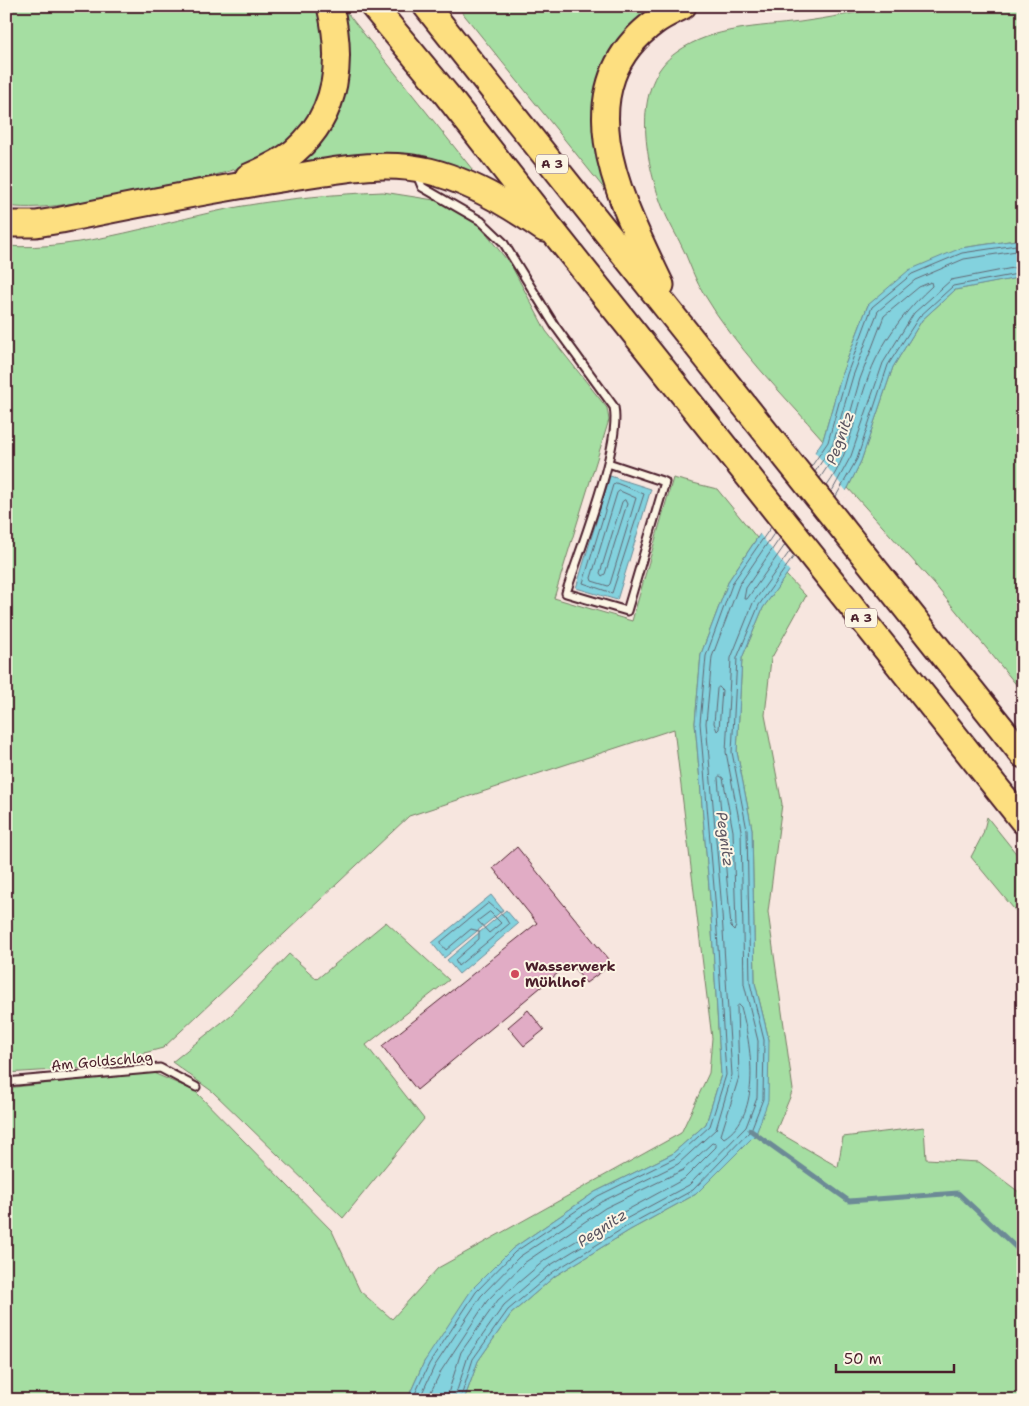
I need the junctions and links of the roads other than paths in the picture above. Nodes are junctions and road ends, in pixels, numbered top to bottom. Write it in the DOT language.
graph roads {
  1 [pos="330,6"];
  2 [pos="373,6"];
  3 [pos="426,6"];
  4 [pos="683,6"];
  5 [pos="414,168"];
  6 [pos="226,188"];
  7 [pos="6,224"];
  8 [pos="560,240"];
  9 [pos="678,321"];
  10 [pos="608,463"];
  11 [pos="1023,756"];
  12 [pos="1023,821"];
  13 [pos="6,1082"];
  14 [pos="196,1087"];
  1 -- 6 [label="highway"];
  2 -- 8 [label="highway, A 3"];
  3 -- 9 [label="highway, A 3"];
  4 -- 9 [label="highway"];
  5 -- 6 [label="highway"];
  5 -- 8 [label="highway"];
  5 -- 10 [label="lane"];
  6 -- 7 [label="highway"];
  8 -- 12 [label="highway, A 3"];
  9 -- 11 [label="highway, A 3"];
  10 -- 10 [label="lane"];
  13 -- 14 [label="lane, Am Goldschlag"];
}
